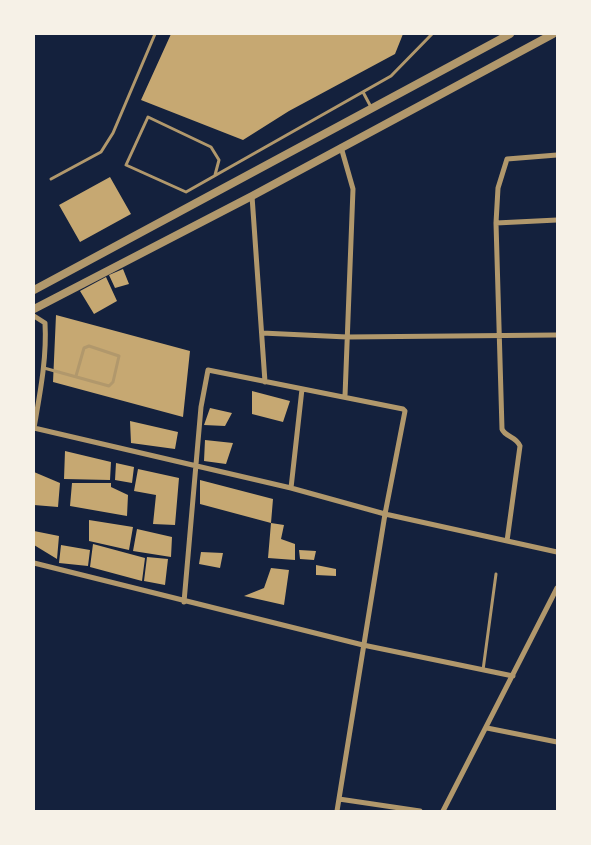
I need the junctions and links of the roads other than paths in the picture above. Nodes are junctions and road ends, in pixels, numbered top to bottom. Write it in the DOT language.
graph roads {
  1 [pos="155,34"];
  2 [pos="432,34"];
  3 [pos="510,34"];
  4 [pos="553,34"];
  5 [pos="363,92"];
  6 [pos="372,109"];
  7 [pos="340,147"];
  8 [pos="557,155"];
  9 [pos="215,175"];
  10 [pos="51,179"];
  11 [pos="252,196"];
  12 [pos="557,220"];
  13 [pos="496,222"];
  14 [pos="34,290"];
  15 [pos="34,309"];
  16 [pos="34,316"];
  17 [pos="262,333"];
  18 [pos="557,335"];
  19 [pos="500,336"];
  20 [pos="347,337"];
  21 [pos="43,368"];
  22 [pos="76,376"];
  23 [pos="265,382"];
  24 [pos="302,388"];
  25 [pos="345,396"];
  26 [pos="34,428"];
  27 [pos="195,466"];
  28 [pos="291,488"];
  29 [pos="385,514"];
  30 [pos="507,541"];
  31 [pos="557,552"];
  32 [pos="34,562"];
  33 [pos="496,574"];
  34 [pos="557,588"];
  35 [pos="556,596"];
  36 [pos="184,602"];
  37 [pos="364,645"];
  38 [pos="483,670"];
  39 [pos="513,676"];
  40 [pos="487,728"];
  41 [pos="557,742"];
  42 [pos="339,799"];
  43 [pos="337,811"];
  44 [pos="420,811"];
  45 [pos="442,811"];
  1 -- 10 [label="lane"];
  2 -- 5 [label="lane"];
  3 -- 6 [label="street"];
  4 -- 7 [label="street"];
  5 -- 6 [label="lane"];
  5 -- 9 [label="lane"];
  6 -- 14 [label="street"];
  7 -- 11 [label="street"];
  7 -- 20 [label="street"];
  8 -- 13 [label="street"];
  9 -- 9 [label="lane"];
  11 -- 15 [label="street"];
  11 -- 17 [label="street"];
  12 -- 13 [label="street"];
  13 -- 19 [label="street"];
  16 -- 21 [label="street"];
  17 -- 20 [label="street"];
  17 -- 23 [label="street"];
  18 -- 19 [label="street"];
  19 -- 20 [label="street"];
  19 -- 30 [label="street"];
  20 -- 25 [label="street"];
  21 -- 22 [label="lane"];
  21 -- 26 [label="street"];
  22 -- 22 [label="lane"];
  23 -- 24 [label="street"];
  23 -- 27 [label="street"];
  24 -- 25 [label="street"];
  24 -- 28 [label="street"];
  25 -- 29 [label="street"];
  26 -- 27 [label="street"];
  27 -- 28 [label="street"];
  27 -- 36 [label="street"];
  28 -- 29 [label="street"];
  29 -- 30 [label="street"];
  29 -- 37 [label="street"];
  30 -- 31 [label="street"];
  32 -- 36 [label="street"];
  33 -- 38 [label="lane"];
  34 -- 35 [label="street"];
  35 -- 39 [label="street"];
  36 -- 37 [label="street"];
  37 -- 38 [label="street"];
  37 -- 42 [label="street"];
  38 -- 39 [label="street"];
  39 -- 40 [label="street"];
  40 -- 41 [label="street"];
  40 -- 45 [label="street"];
  42 -- 43 [label="street"];
  42 -- 44 [label="street"];
}
